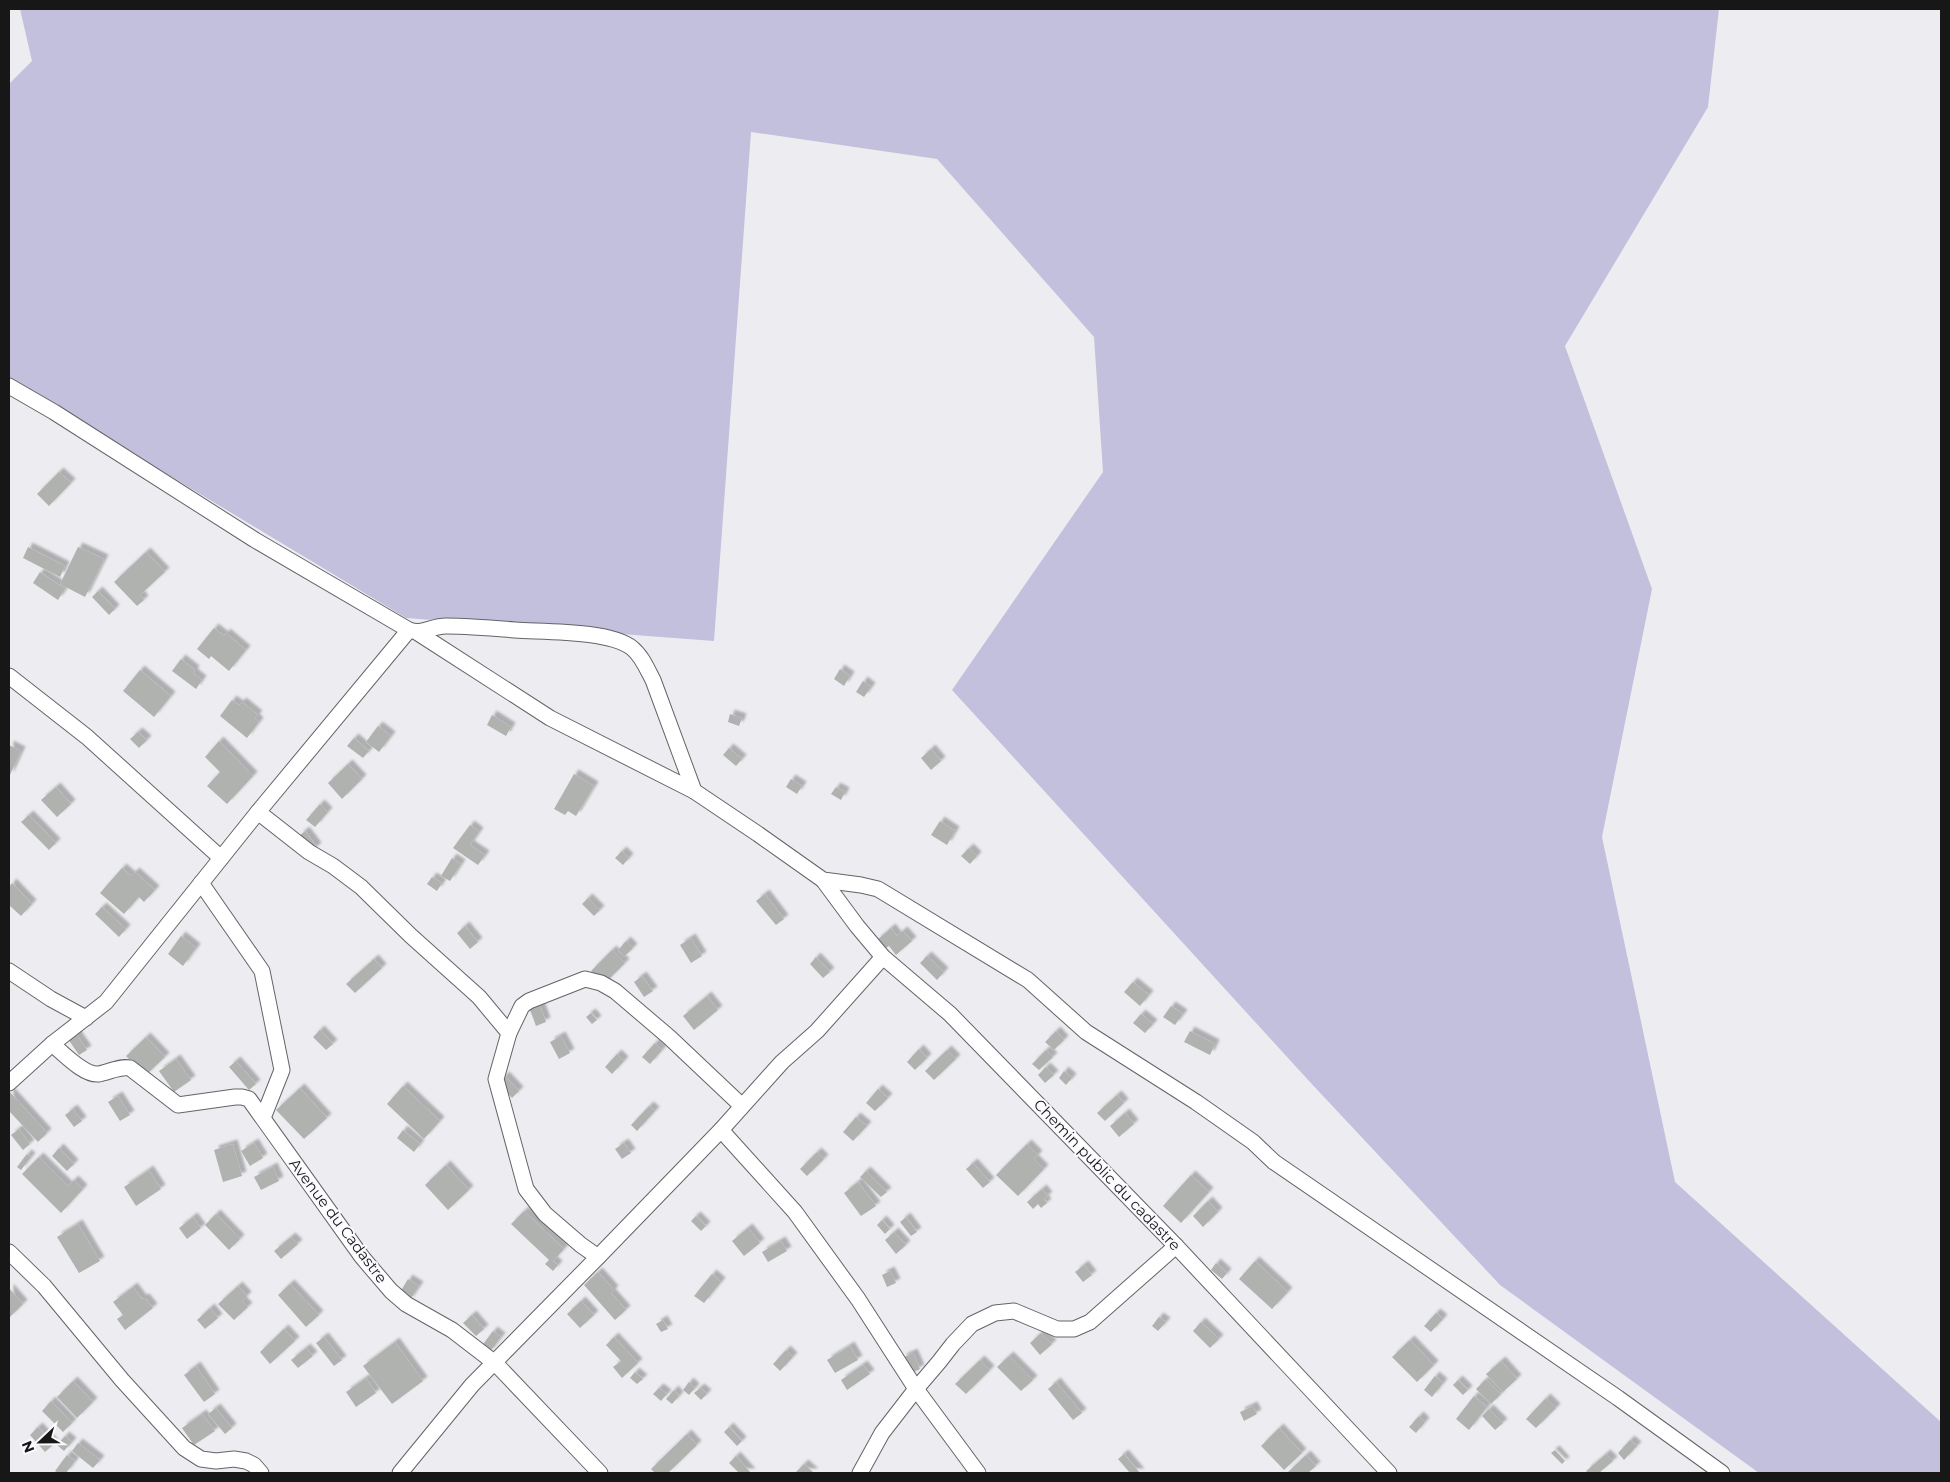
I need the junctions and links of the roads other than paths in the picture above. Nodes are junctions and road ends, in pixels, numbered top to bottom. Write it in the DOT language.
graph roads {
  1 [pos="9,386"];
  2 [pos="414,632"];
  3 [pos="9,676"];
  4 [pos="694,792"];
  5 [pos="258,812"];
  6 [pos="221,858"];
  7 [pos="823,880"];
  8 [pos="201,883"];
  9 [pos="884,956"];
  10 [pos="9,971"];
  11 [pos="86,1018"];
  12 [pos="509,1033"];
  13 [pos="52,1044"];
  14 [pos="9,1083"];
  15 [pos="742,1106"];
  16 [pos="263,1118"];
  17 [pos="721,1130"];
  18 [pos="1176,1246"];
  19 [pos="9,1252"];
  20 [pos="598,1257"];
  21 [pos="495,1364"];
  22 [pos="916,1389"];
  23 [pos="261,1473"];
  24 [pos="400,1473"];
  25 [pos="600,1473"];
  26 [pos="860,1473"];
  27 [pos="978,1473"];
  28 [pos="1389,1473"];
  29 [pos="1722,1473"];
  1 -- 2 [label="street"];
  2 -- 4 [label="street"];
  2 -- 4 [label="street"];
  2 -- 5 [label="street"];
  3 -- 6 [label="street"];
  4 -- 7 [label="street"];
  5 -- 6 [label="street"];
  5 -- 12 [label="street"];
  6 -- 8 [label="street"];
  7 -- 9 [label="street, Chemin public du cadastre"];
  7 -- 29 [label="street"];
  8 -- 11 [label="street"];
  8 -- 16 [label="street"];
  9 -- 15 [label="street"];
  9 -- 18 [label="street, Chemin public du cadastre"];
  10 -- 11 [label="street"];
  11 -- 13 [label="street"];
  12 -- 15 [label="street"];
  12 -- 20 [label="street"];
  13 -- 14 [label="street"];
  13 -- 16 [label="street, Avenue du Cadastre"];
  15 -- 17 [label="street"];
  16 -- 21 [label="street, Avenue du Cadastre"];
  17 -- 20 [label="street"];
  17 -- 22 [label="street"];
  18 -- 22 [label="street"];
  18 -- 28 [label="street, Chemin public du cadastre"];
  19 -- 23 [label="street"];
  20 -- 21 [label="street"];
  21 -- 24 [label="street"];
  21 -- 25 [label="street, Avenue du Cadastre"];
  22 -- 26 [label="street"];
  22 -- 27 [label="street"];
}
